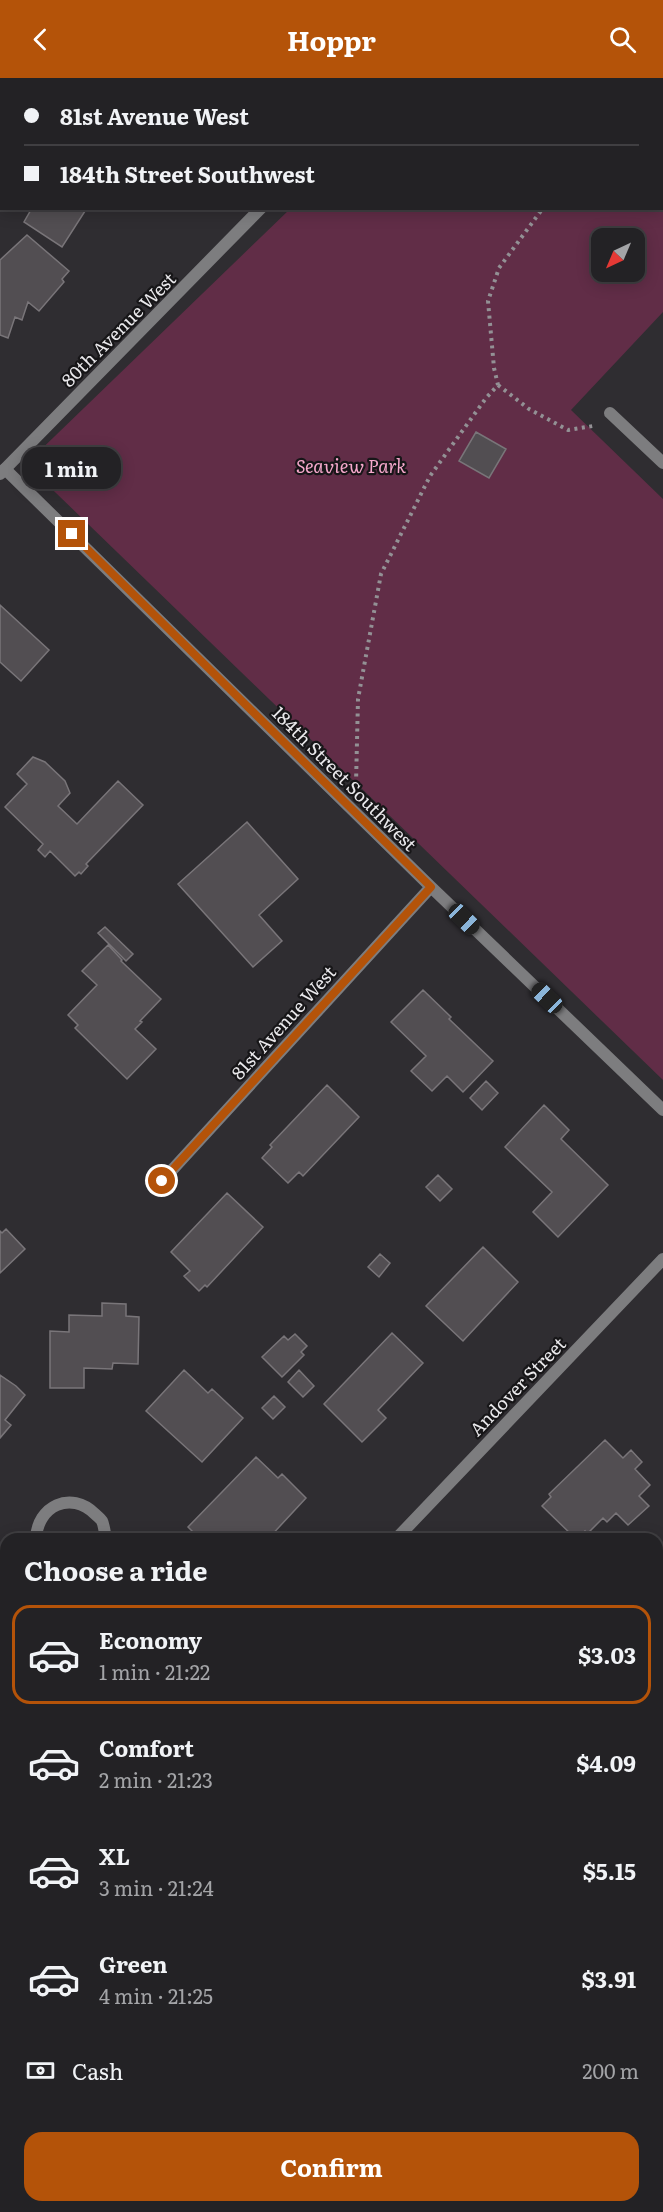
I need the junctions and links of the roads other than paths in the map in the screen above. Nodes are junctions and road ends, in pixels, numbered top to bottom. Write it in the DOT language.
graph roads {
  1 [pos="259,210"];
  2 [pos="610,412"];
  3 [pos="663,463"];
  4 [pos="3,471"];
  5 [pos="431,887"];
  6 [pos="663,1110"];
  7 [pos="162,1181"];
  8 [pos="663,1259"];
  9 [pos="37,1533"];
  10 [pos="105,1533"];
  11 [pos="402,1533"];
  1 -- 4 [label="street, 80th Avenue West"];
  2 -- 3 [label="street"];
  4 -- 5 [label="street, 184th Street Southwest"];
  5 -- 6 [label="street, 184th Street Southwest"];
  5 -- 7 [label="street, 81st Avenue West"];
  8 -- 11 [label="street, Andover Street"];
  9 -- 10 [label="street"];
}
